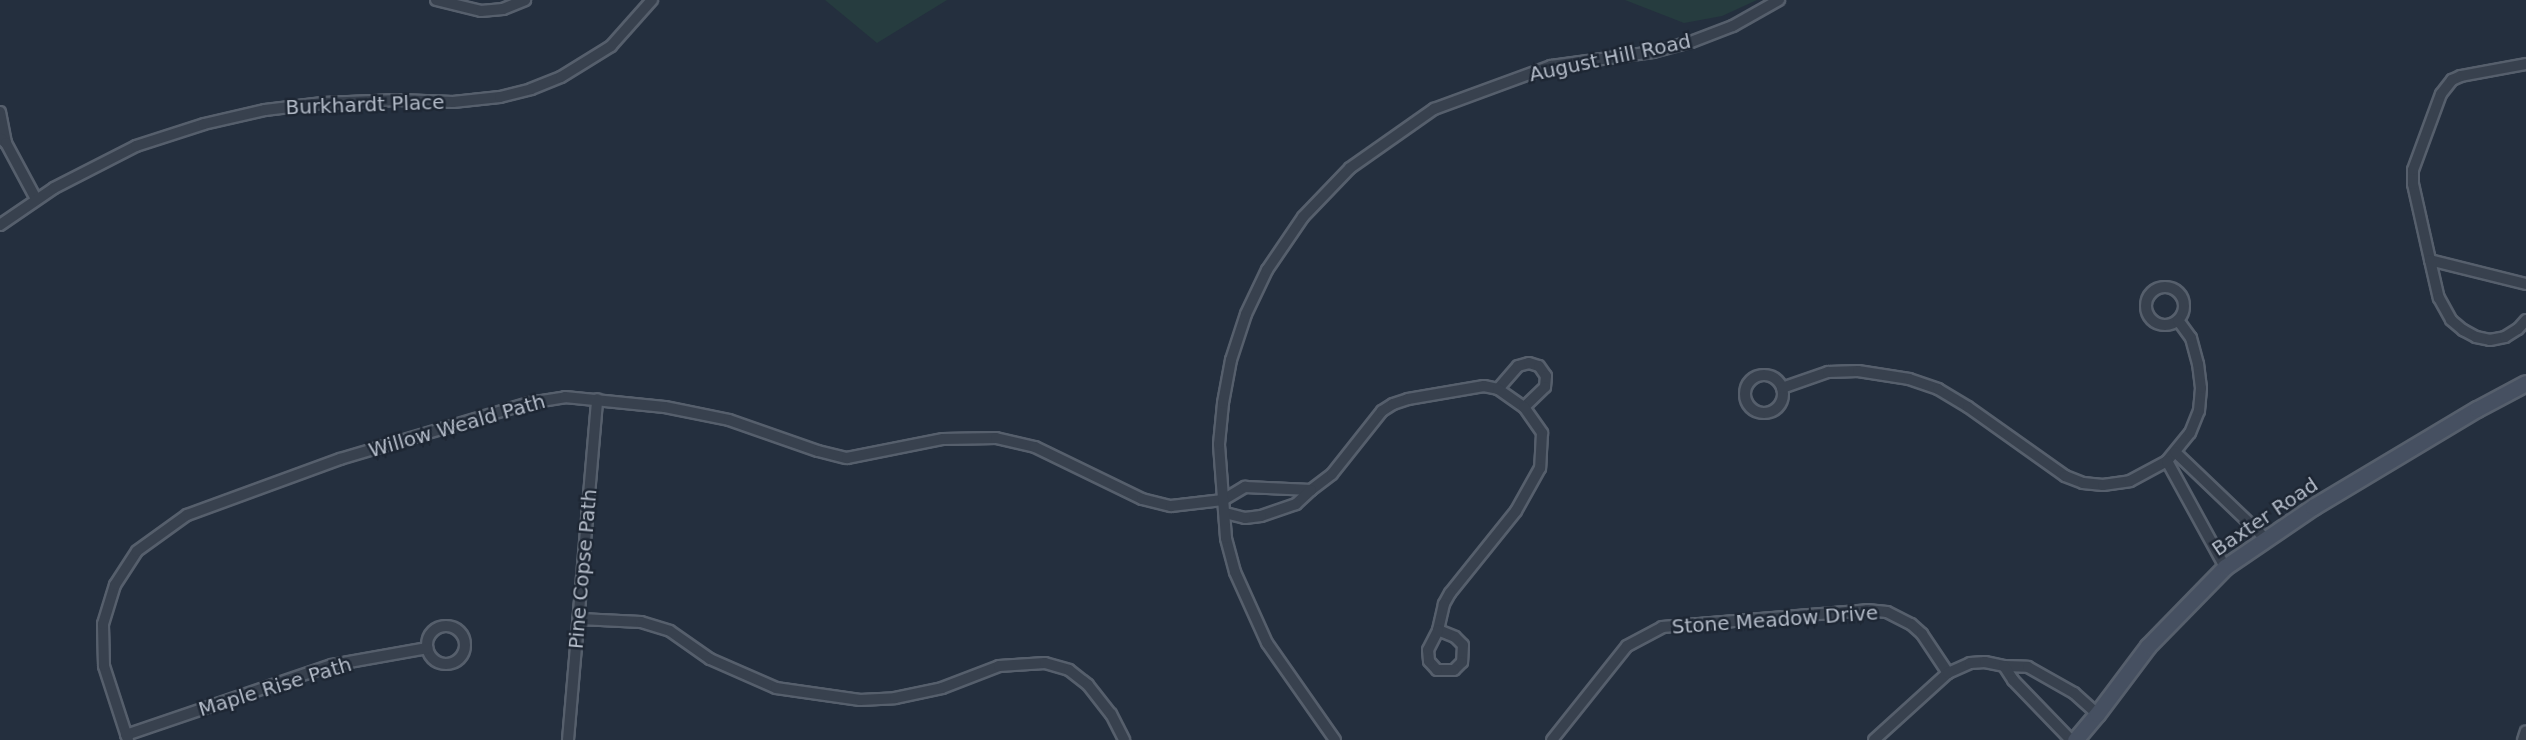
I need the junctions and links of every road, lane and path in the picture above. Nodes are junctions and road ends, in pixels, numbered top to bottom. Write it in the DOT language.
graph roads {
  1 [pos="436,0"];
  2 [pos="525,0"];
  3 [pos="652,0"];
  4 [pos="1774,3"];
  5 [pos="2526,63"];
  6 [pos="0,112"];
  7 [pos="3,140"];
  8 [pos="36,199"];
  9 [pos="0,225"];
  10 [pos="2430,260"];
  11 [pos="2526,284"];
  12 [pos="2178,320"];
  13 [pos="2526,320"];
  14 [pos="2526,383"];
  15 [pos="1498,388"];
  16 [pos="1782,388"];
  17 [pos="597,399"];
  18 [pos="1524,407"];
  19 [pos="2175,452"];
  20 [pos="2167,461"];
  21 [pos="1311,490"];
  22 [pos="1223,500"];
  23 [pos="1225,513"];
  24 [pos="2266,539"];
  25 [pos="2225,567"];
  26 [pos="580,619"];
  27 [pos="1438,630"];
  28 [pos="427,648"];
  29 [pos="2004,666"];
  30 [pos="1948,673"];
  31 [pos="2097,714"];
  32 [pos="2526,731"];
  33 [pos="127,737"];
  34 [pos="568,740"];
  35 [pos="1124,740"];
  36 [pos="1335,740"];
  37 [pos="1552,740"];
  38 [pos="1874,740"];
  39 [pos="2073,740"];
  40 [pos="2523,740"];
  1 -- 2 [label="street"];
  3 -- 8 [label="street, Burkhardt Place"];
  4 -- 22 [label="street, August Hill Road"];
  5 -- 10 [label="street"];
  6 -- 7 [label="street"];
  7 -- 8 [label="street"];
  8 -- 9 [label="street, Burkhardt Place"];
  10 -- 11 [label="street"];
  10 -- 13 [label="street"];
  12 -- 19 [label="street"];
  14 -- 24 [label="main road, Baxter Road"];
  15 -- 18 [label="street"];
  15 -- 18 [label="street"];
  15 -- 21 [label="street"];
  16 -- 20 [label="street"];
  17 -- 22 [label="street, Willow Weald Path"];
  17 -- 26 [label="street, Pine Copse Path"];
  17 -- 33 [label="street, Willow Weald Path"];
  18 -- 27 [label="street"];
  19 -- 20 [label="street"];
  19 -- 24 [label="street"];
  20 -- 25 [label="street"];
  21 -- 22 [label="street, Willow Weald Path"];
  21 -- 23 [label="street"];
  22 -- 23 [label="street, August Hill Road"];
  23 -- 36 [label="street, August Hill Road"];
  24 -- 25 [label="main road, Baxter Road"];
  25 -- 31 [label="main road, Baxter Road"];
  26 -- 34 [label="street, Pine Copse Path"];
  26 -- 35 [label="street"];
  28 -- 33 [label="street, Maple Rise Path"];
  29 -- 30 [label="street"];
  29 -- 31 [label="street"];
  29 -- 39 [label="street"];
  30 -- 37 [label="street, Stone Meadow Drive"];
  30 -- 38 [label="street"];
  31 -- 39 [label="main road, Baxter Road"];
  32 -- 40 [label="street"];
}
